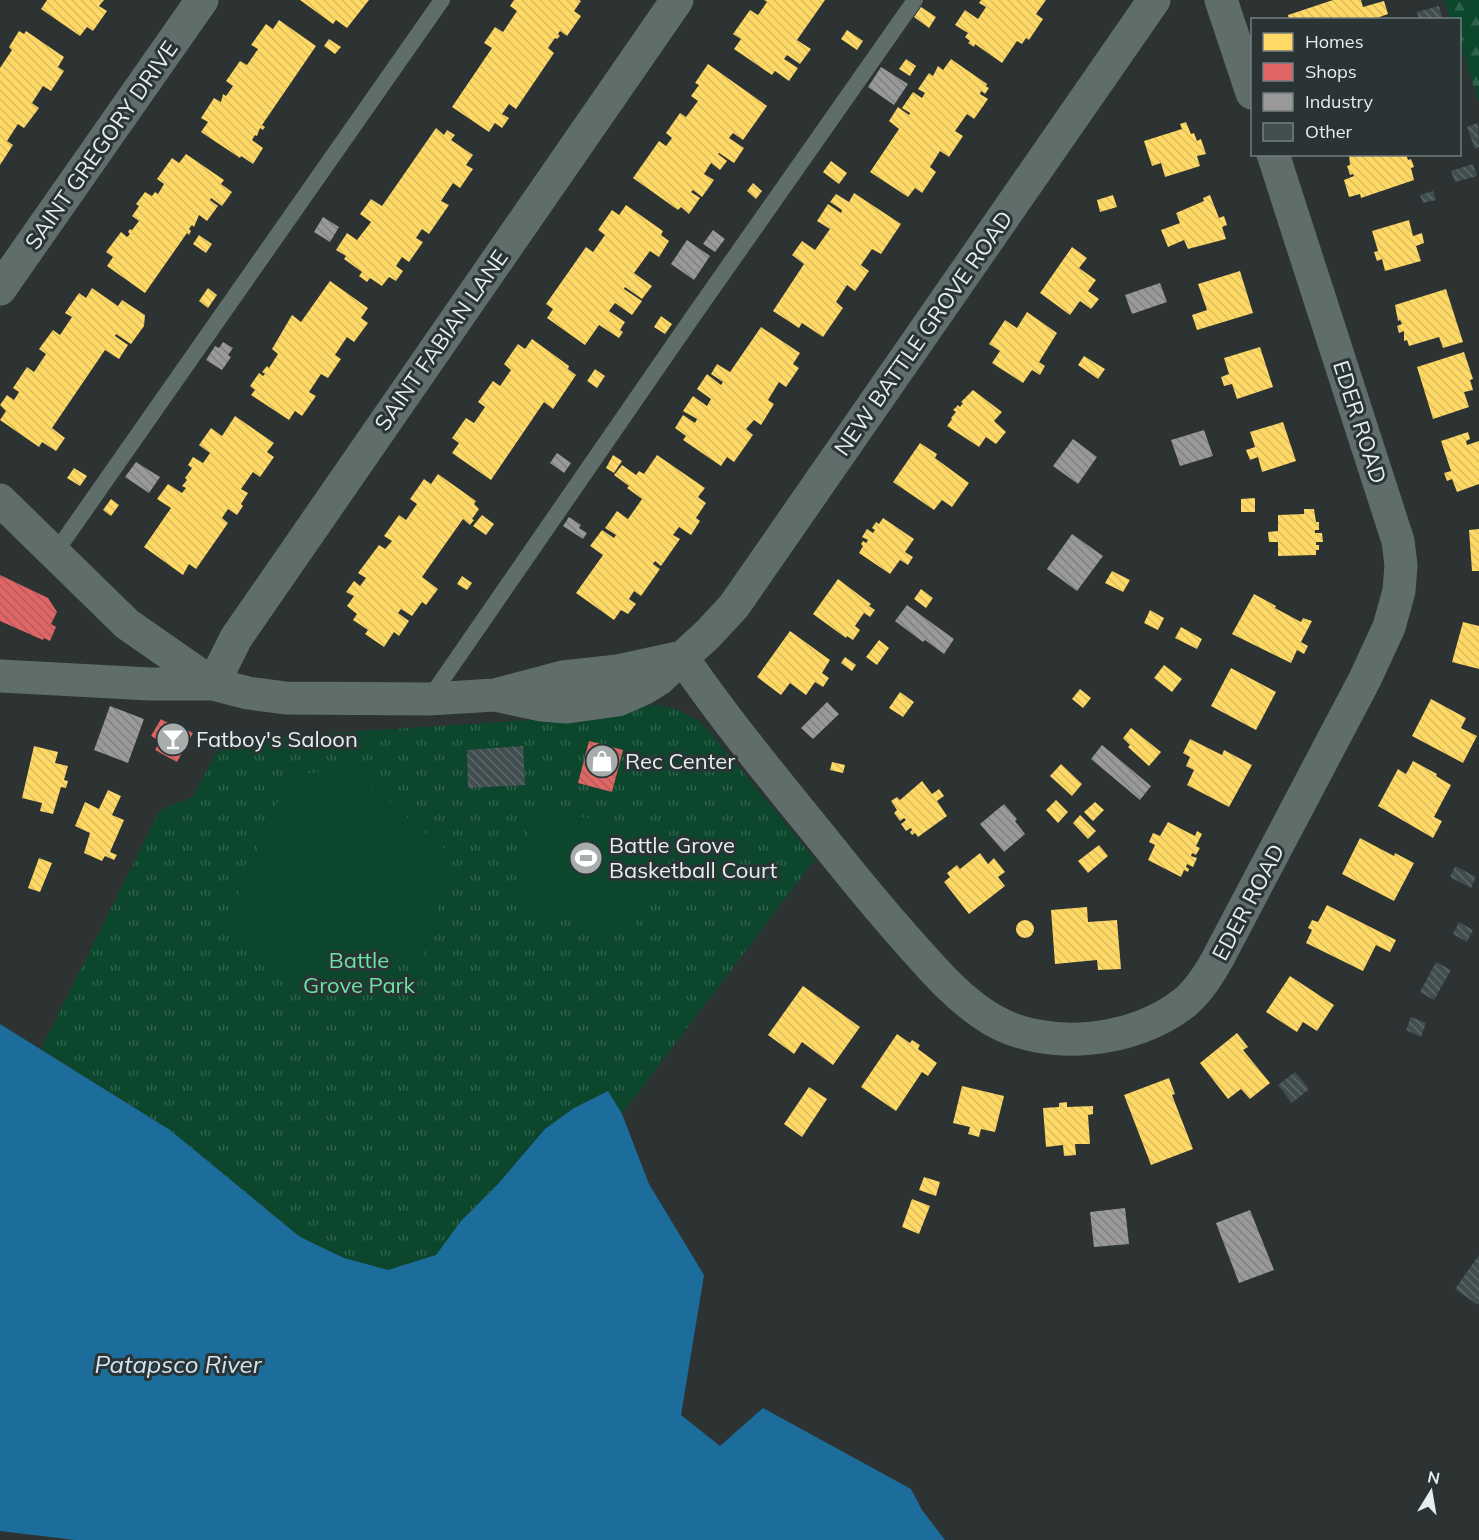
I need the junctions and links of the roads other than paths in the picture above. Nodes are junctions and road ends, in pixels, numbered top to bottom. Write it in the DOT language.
graph roads {
  1 [pos="202,0"];
  2 [pos="441,0"];
  3 [pos="676,0"];
  4 [pos="915,0"];
  5 [pos="1154,0"];
  6 [pos="1221,0"];
  7 [pos="1251,90"];
  8 [pos="1274,156"];
  9 [pos="0,289"];
  10 [pos="0,500"];
  11 [pos="55,553"];
  12 [pos="682,657"];
  13 [pos="0,676"];
  14 [pos="213,684"];
  15 [pos="429,699"];
  1 -- 9 [label="street, SAINT GREGORY DRIVE"];
  2 -- 11 [label="lane"];
  3 -- 14 [label="street, SAINT FABIAN LANE"];
  4 -- 15 [label="lane"];
  5 -- 12 [label="street, NEW BATTLE GROVE ROAD"];
  6 -- 7 [label="street"];
  8 -- 12 [label="street, EDER ROAD"];
  10 -- 11 [label="street"];
  11 -- 14 [label="street"];
  12 -- 15 [label="street, NEW BATTLE GROVE ROAD"];
  13 -- 14 [label="street"];
  14 -- 15 [label="street, NEW BATTLE GROVE ROAD"];
}
